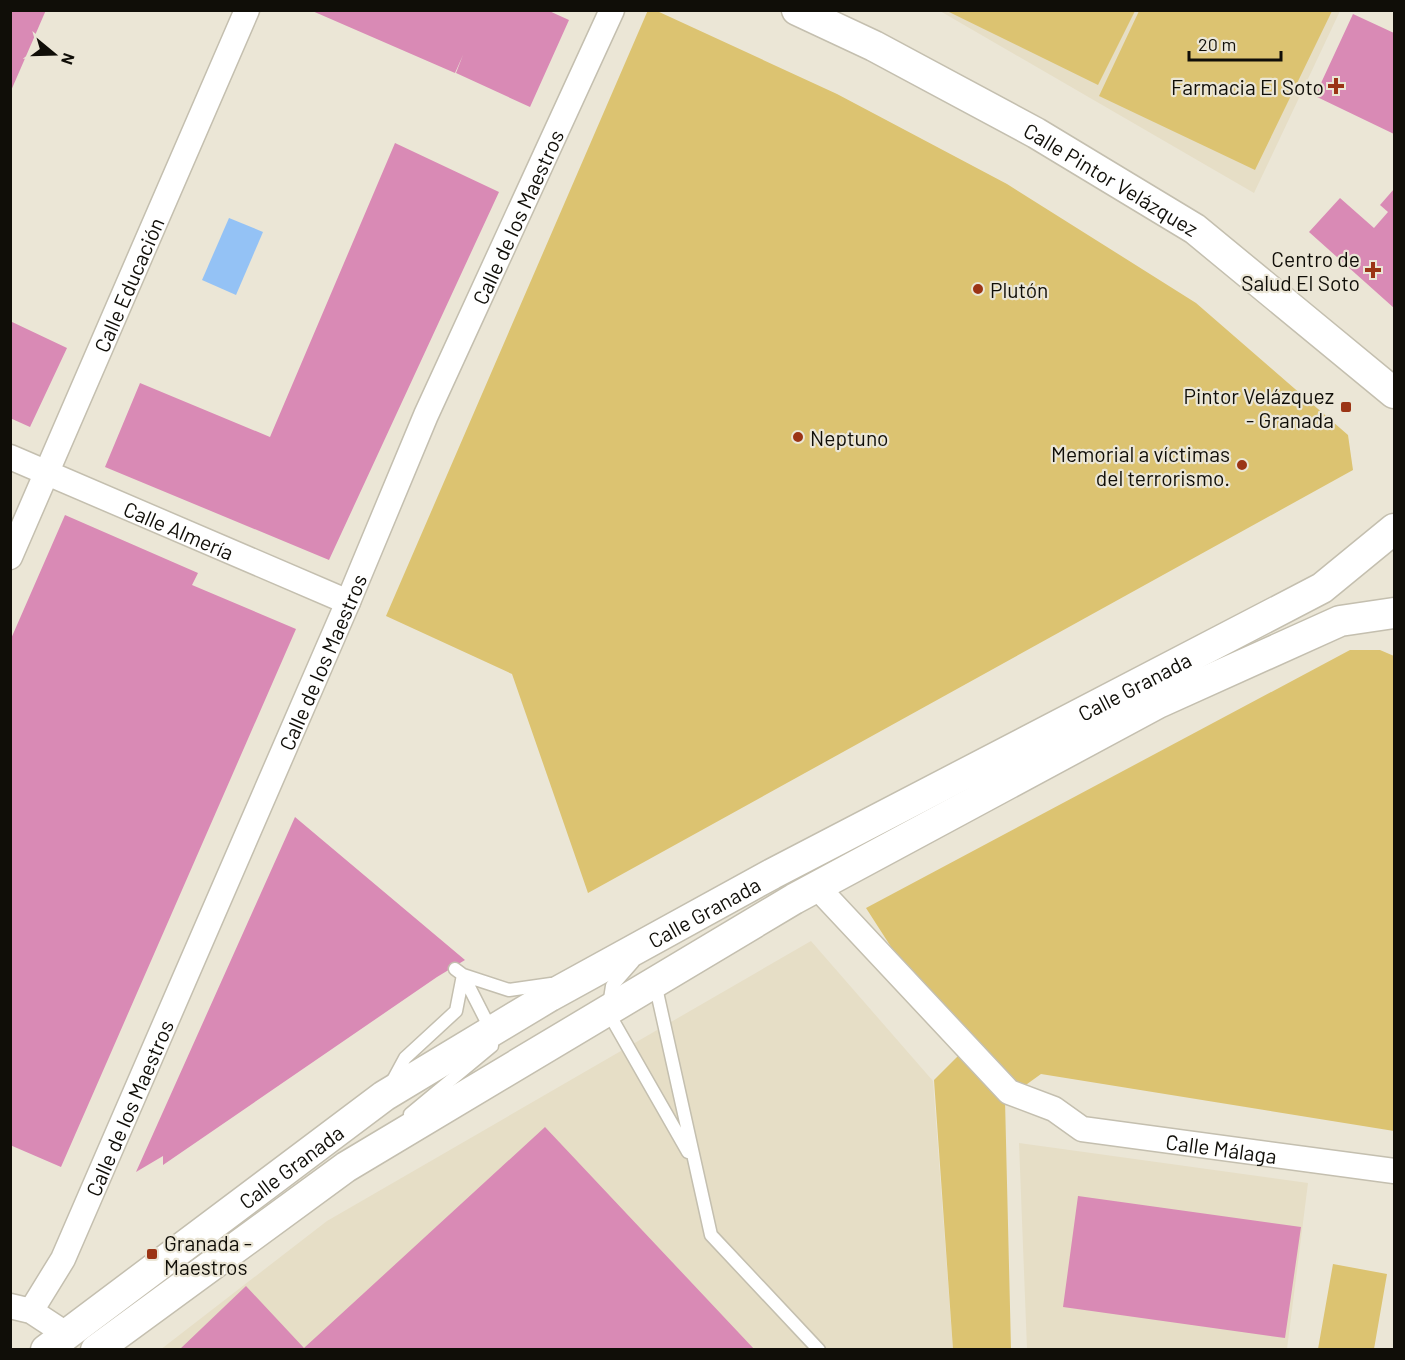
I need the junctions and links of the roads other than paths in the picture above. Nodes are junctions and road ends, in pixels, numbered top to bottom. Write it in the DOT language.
graph roads {
  1 [pos="247,10"];
  2 [pos="612,10"];
  3 [pos="797,10"];
  4 [pos="1395,393"];
  5 [pos="10,457"];
  6 [pos="47,473"];
  7 [pos="1395,529"];
  8 [pos="10,558"];
  9 [pos="348,602"];
  10 [pos="1395,613"];
  11 [pos="817,887"];
  12 [pos="653,939"];
  13 [pos="459,972"];
  14 [pos="578,981"];
  15 [pos="656,983"];
  16 [pos="608,1012"];
  17 [pos="492,1032"];
  18 [pos="384,1096"];
  19 [pos="695,1164"];
  20 [pos="346,1167"];
  21 [pos="1395,1171"];
  22 [pos="21,1309"];
  23 [pos="56,1342"];
  24 [pos="96,1350"];
  25 [pos="819,1350"];
  1 -- 6 [label="street, Calle Educación"];
  2 -- 9 [label="street, Calle de los Maestros"];
  3 -- 4 [label="street, Calle Pintor Velázquez"];
  5 -- 6 [label="street, Calle Almería"];
  6 -- 8 [label="street, Calle Educación"];
  6 -- 9 [label="street, Calle Almería"];
  7 -- 12 [label="street, Calle Granada"];
  9 -- 22 [label="street, Calle de los Maestros"];
  10 -- 11 [label="street, Calle Granada"];
  11 -- 15 [label="street, Calle Granada"];
  11 -- 21 [label="street, Calle Málaga"];
  12 -- 14 [label="street, Calle Granada"];
  12 -- 16 [label="lane"];
  13 -- 14 [label="lane"];
  13 -- 17 [label="lane"];
  13 -- 18 [label="lane"];
  14 -- 17 [label="street, Calle Granada"];
  15 -- 16 [label="street, Calle Granada"];
  15 -- 19 [label="lane"];
  16 -- 19 [label="lane"];
  16 -- 20 [label="street, Calle Granada"];
  17 -- 18 [label="street, Calle Granada"];
  17 -- 20 [label="lane"];
  18 -- 23 [label="street, Calle Granada"];
  19 -- 25 [label="lane"];
  20 -- 24 [label="street, Calle Granada"];
  22 -- 23 [label="street"];
}
